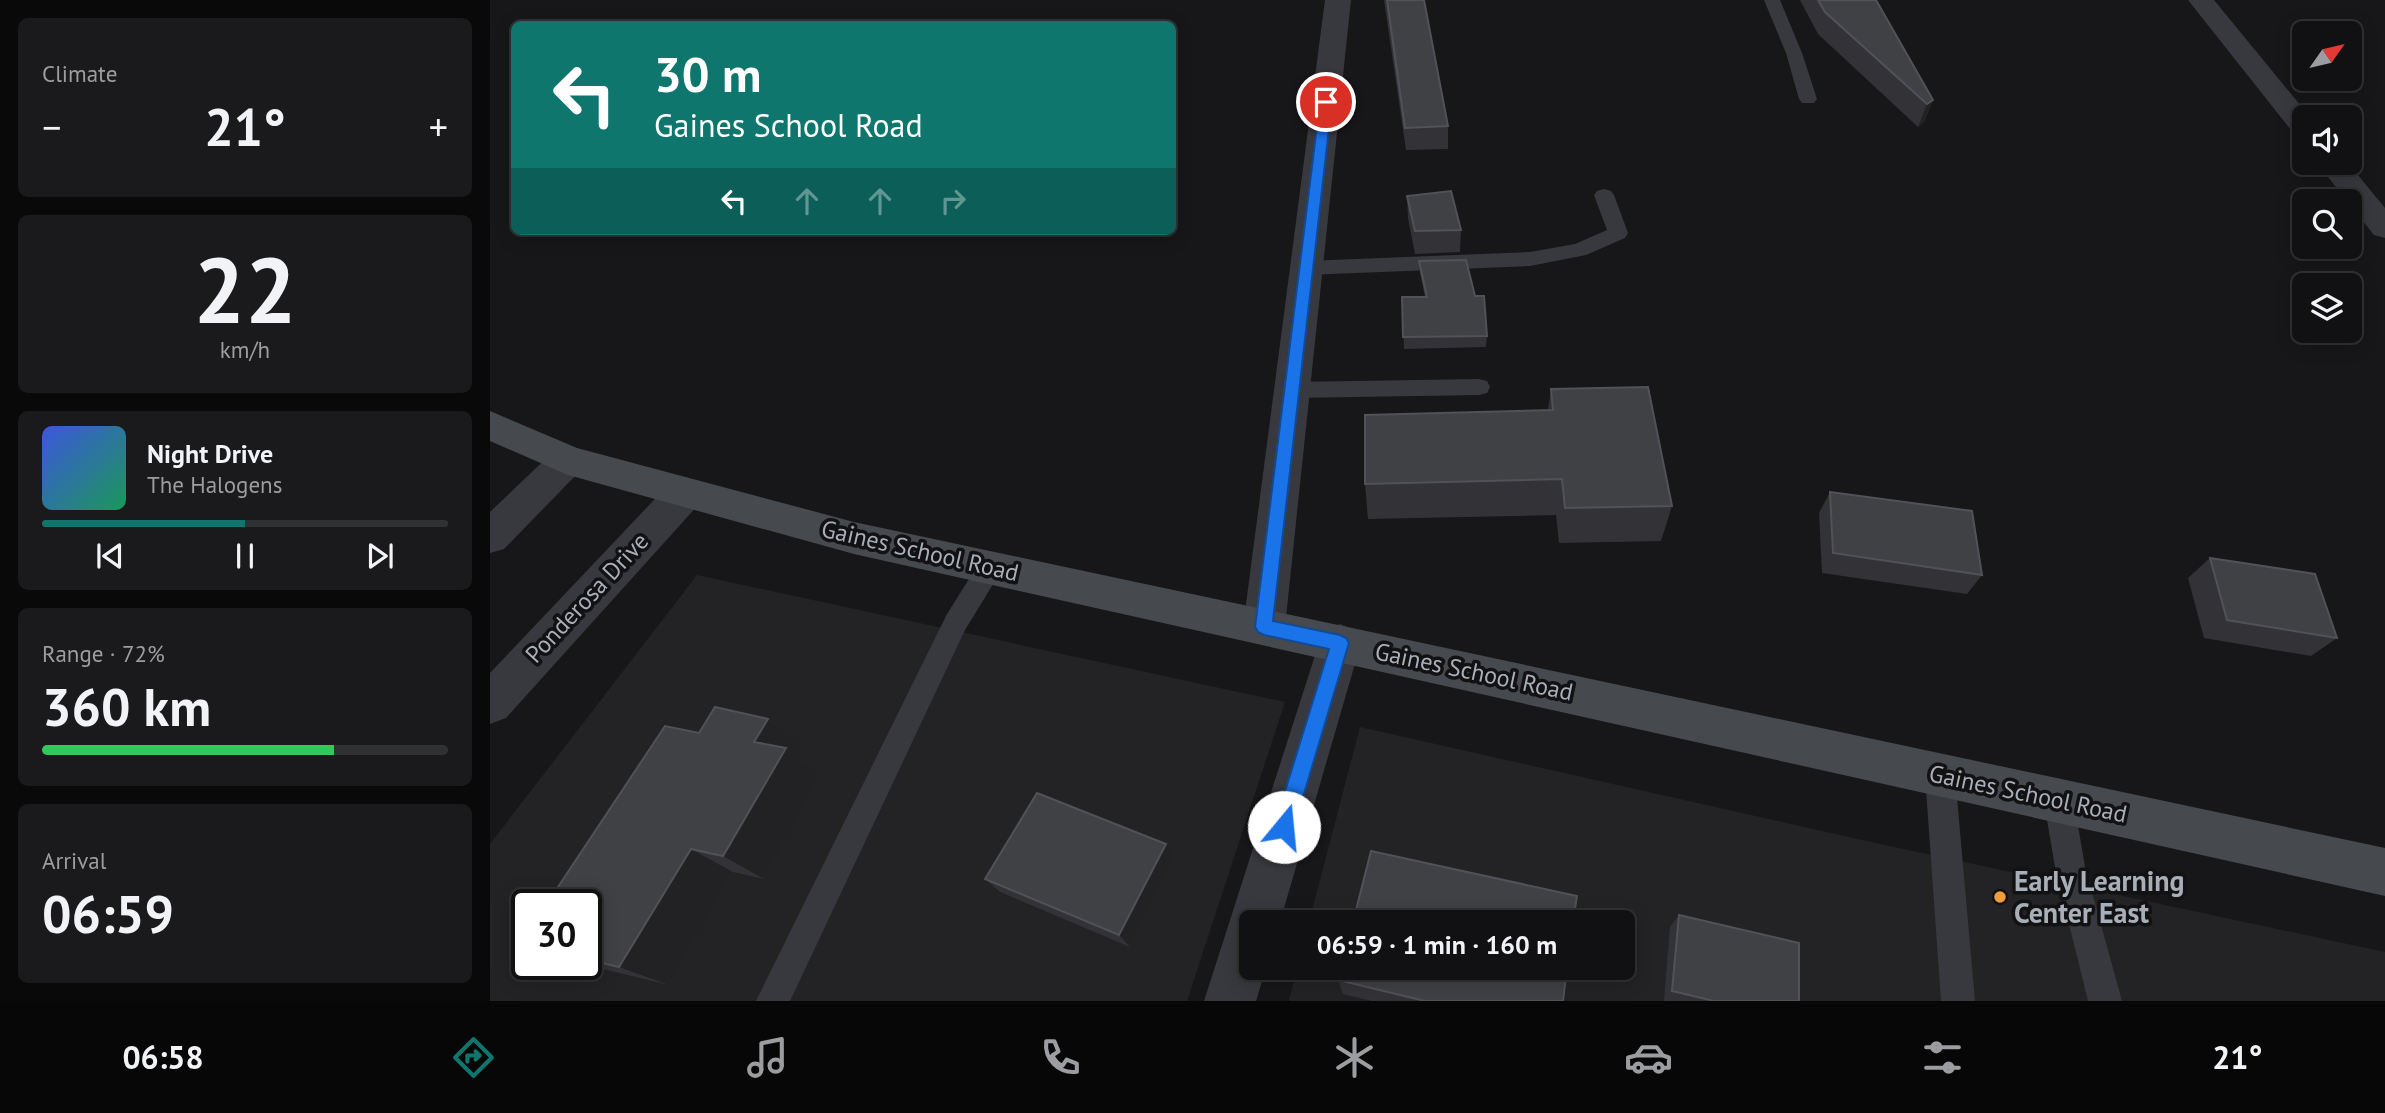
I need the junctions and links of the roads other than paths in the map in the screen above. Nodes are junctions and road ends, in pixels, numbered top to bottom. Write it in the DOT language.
graph roads {
  1 [pos="1338,0"];
  2 [pos="1773,0"];
  3 [pos="2201,0"];
  4 [pos="1808,99"];
  5 [pos="2292,112"];
  6 [pos="2342,175"];
  7 [pos="1604,195"];
  8 [pos="2385,228"];
  9 [pos="1306,268"];
  10 [pos="1479,387"];
  11 [pos="1292,390"];
  12 [pos="490,425"];
  13 [pos="568,460"];
  14 [pos="685,493"];
  15 [pos="490,537"];
  16 [pos="990,568"];
  17 [pos="1264,627"];
  18 [pos="1340,643"];
  19 [pos="490,704"];
  20 [pos="1940,775"];
  21 [pos="2059,802"];
  22 [pos="2385,872"];
  23 [pos="1259,910"];
  24 [pos="1239,972"];
  25 [pos="773,1001"];
  26 [pos="1230,1001"];
  27 [pos="1958,1001"];
  28 [pos="2105,1001"];
  1 -- 9 [label="street"];
  2 -- 4 [label="lane"];
  3 -- 5 [label="street"];
  6 -- 8 [label="street"];
  7 -- 9 [label="lane"];
  9 -- 11 [label="street"];
  10 -- 11 [label="lane"];
  11 -- 17 [label="street"];
  12 -- 13 [label="main road, Gaines School Road"];
  13 -- 14 [label="main road, Gaines School Road"];
  13 -- 15 [label="street"];
  14 -- 16 [label="main road, Gaines School Road"];
  14 -- 19 [label="street, Ponderosa Drive"];
  16 -- 17 [label="main road, Gaines School Road"];
  16 -- 25 [label="lane"];
  17 -- 18 [label="main road, Gaines School Road"];
  18 -- 20 [label="main road, Gaines School Road"];
  18 -- 23 [label="street"];
  20 -- 21 [label="main road, Gaines School Road"];
  20 -- 27 [label="lane"];
  21 -- 22 [label="main road, Gaines School Road"];
  21 -- 28 [label="lane"];
  24 -- 26 [label="street"];
}
